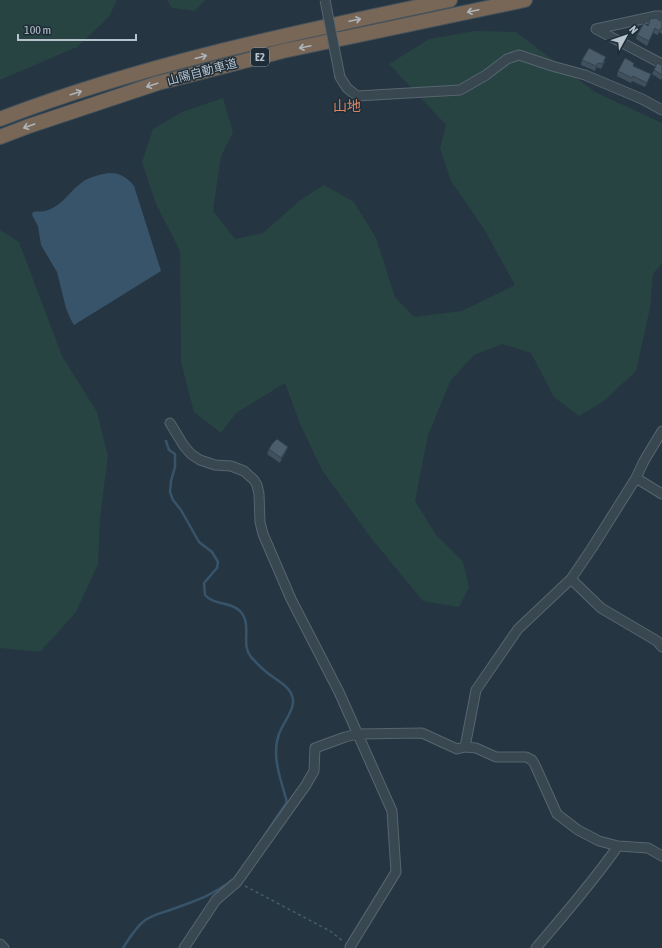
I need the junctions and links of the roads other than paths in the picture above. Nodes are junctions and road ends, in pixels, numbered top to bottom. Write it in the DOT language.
graph roads {
  1 [pos="325,0"];
  2 [pos="450,0"];
  3 [pos="525,0"];
  4 [pos="662,16"];
  5 [pos="662,64"];
  6 [pos="662,110"];
  7 [pos="0,119"];
  8 [pos="0,136"];
  9 [pos="170,423"];
  10 [pos="662,431"];
  11 [pos="636,478"];
  12 [pos="662,494"];
  13 [pos="570,579"];
  14 [pos="662,646"];
  15 [pos="358,734"];
  16 [pos="465,747"];
  17 [pos="618,846"];
  18 [pos="662,856"];
  19 [pos="0,944"];
  20 [pos="350,946"];
  21 [pos="4,948"];
  22 [pos="184,948"];
  23 [pos="536,948"];
  1 -- 6 [label="street, bridge"];
  7 -- 2 [label="highway, 山陽自動車道 / E2, one-way"];
  3 -- 8 [label="highway, 山陽自動車道 / E2, one-way"];
  4 -- 5 [label="street"];
  9 -- 15 [label="street"];
  10 -- 11 [label="street"];
  11 -- 12 [label="street"];
  11 -- 13 [label="street"];
  13 -- 14 [label="street"];
  13 -- 16 [label="street"];
  15 -- 16 [label="street"];
  15 -- 20 [label="street"];
  15 -- 22 [label="street"];
  16 -- 17 [label="street"];
  17 -- 18 [label="street"];
  17 -- 23 [label="street"];
  19 -- 21 [label="street"];
}
